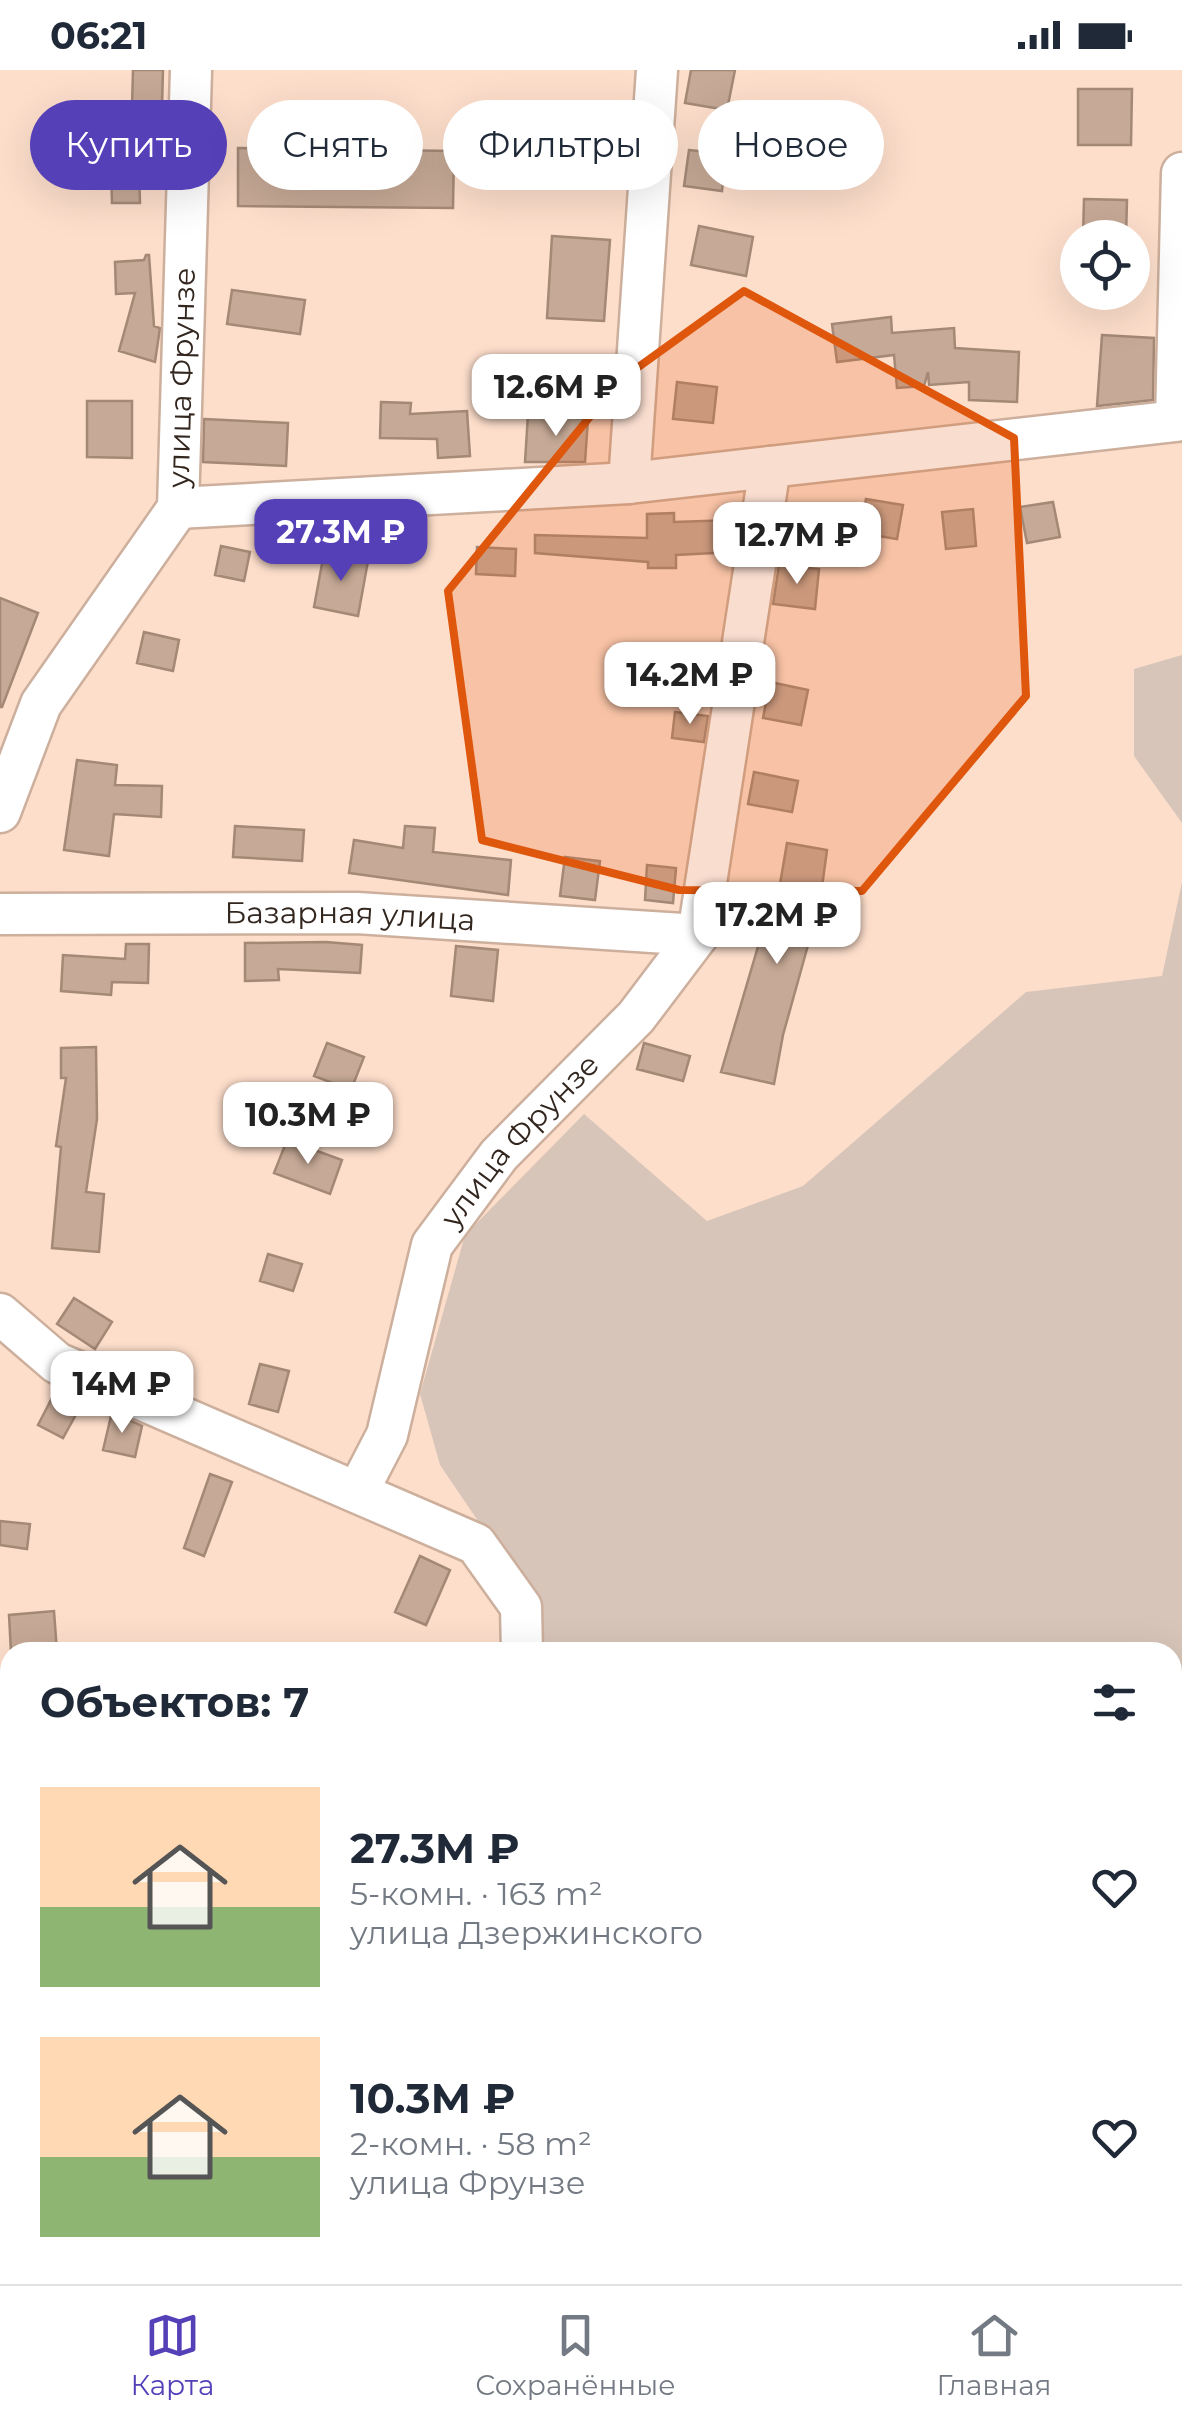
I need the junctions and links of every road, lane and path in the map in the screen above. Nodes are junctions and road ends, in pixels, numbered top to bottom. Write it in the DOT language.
graph roads {
  1 [pos="191,70"];
  2 [pos="657,70"];
  3 [pos="1182,173"];
  4 [pos="770,468"];
  5 [pos="629,484"];
  6 [pos="178,508"];
  7 [pos="0,812"];
  8 [pos="0,914"];
  9 [pos="698,935"];
  10 [pos="0,1314"];
  11 [pos="358,1491"];
  12 [pos="522,1642"];
  1 -- 6 [label="street, улица Фрунзе"];
  2 -- 5 [label="street"];
  3 -- 4 [label="street"];
  4 -- 5 [label="street"];
  4 -- 9 [label="street"];
  5 -- 6 [label="street"];
  6 -- 7 [label="street, улица Фрунзе"];
  8 -- 9 [label="street, Базарная улица"];
  9 -- 11 [label="street, улица Фрунзе"];
  10 -- 11 [label="street"];
  11 -- 12 [label="street"];
}
